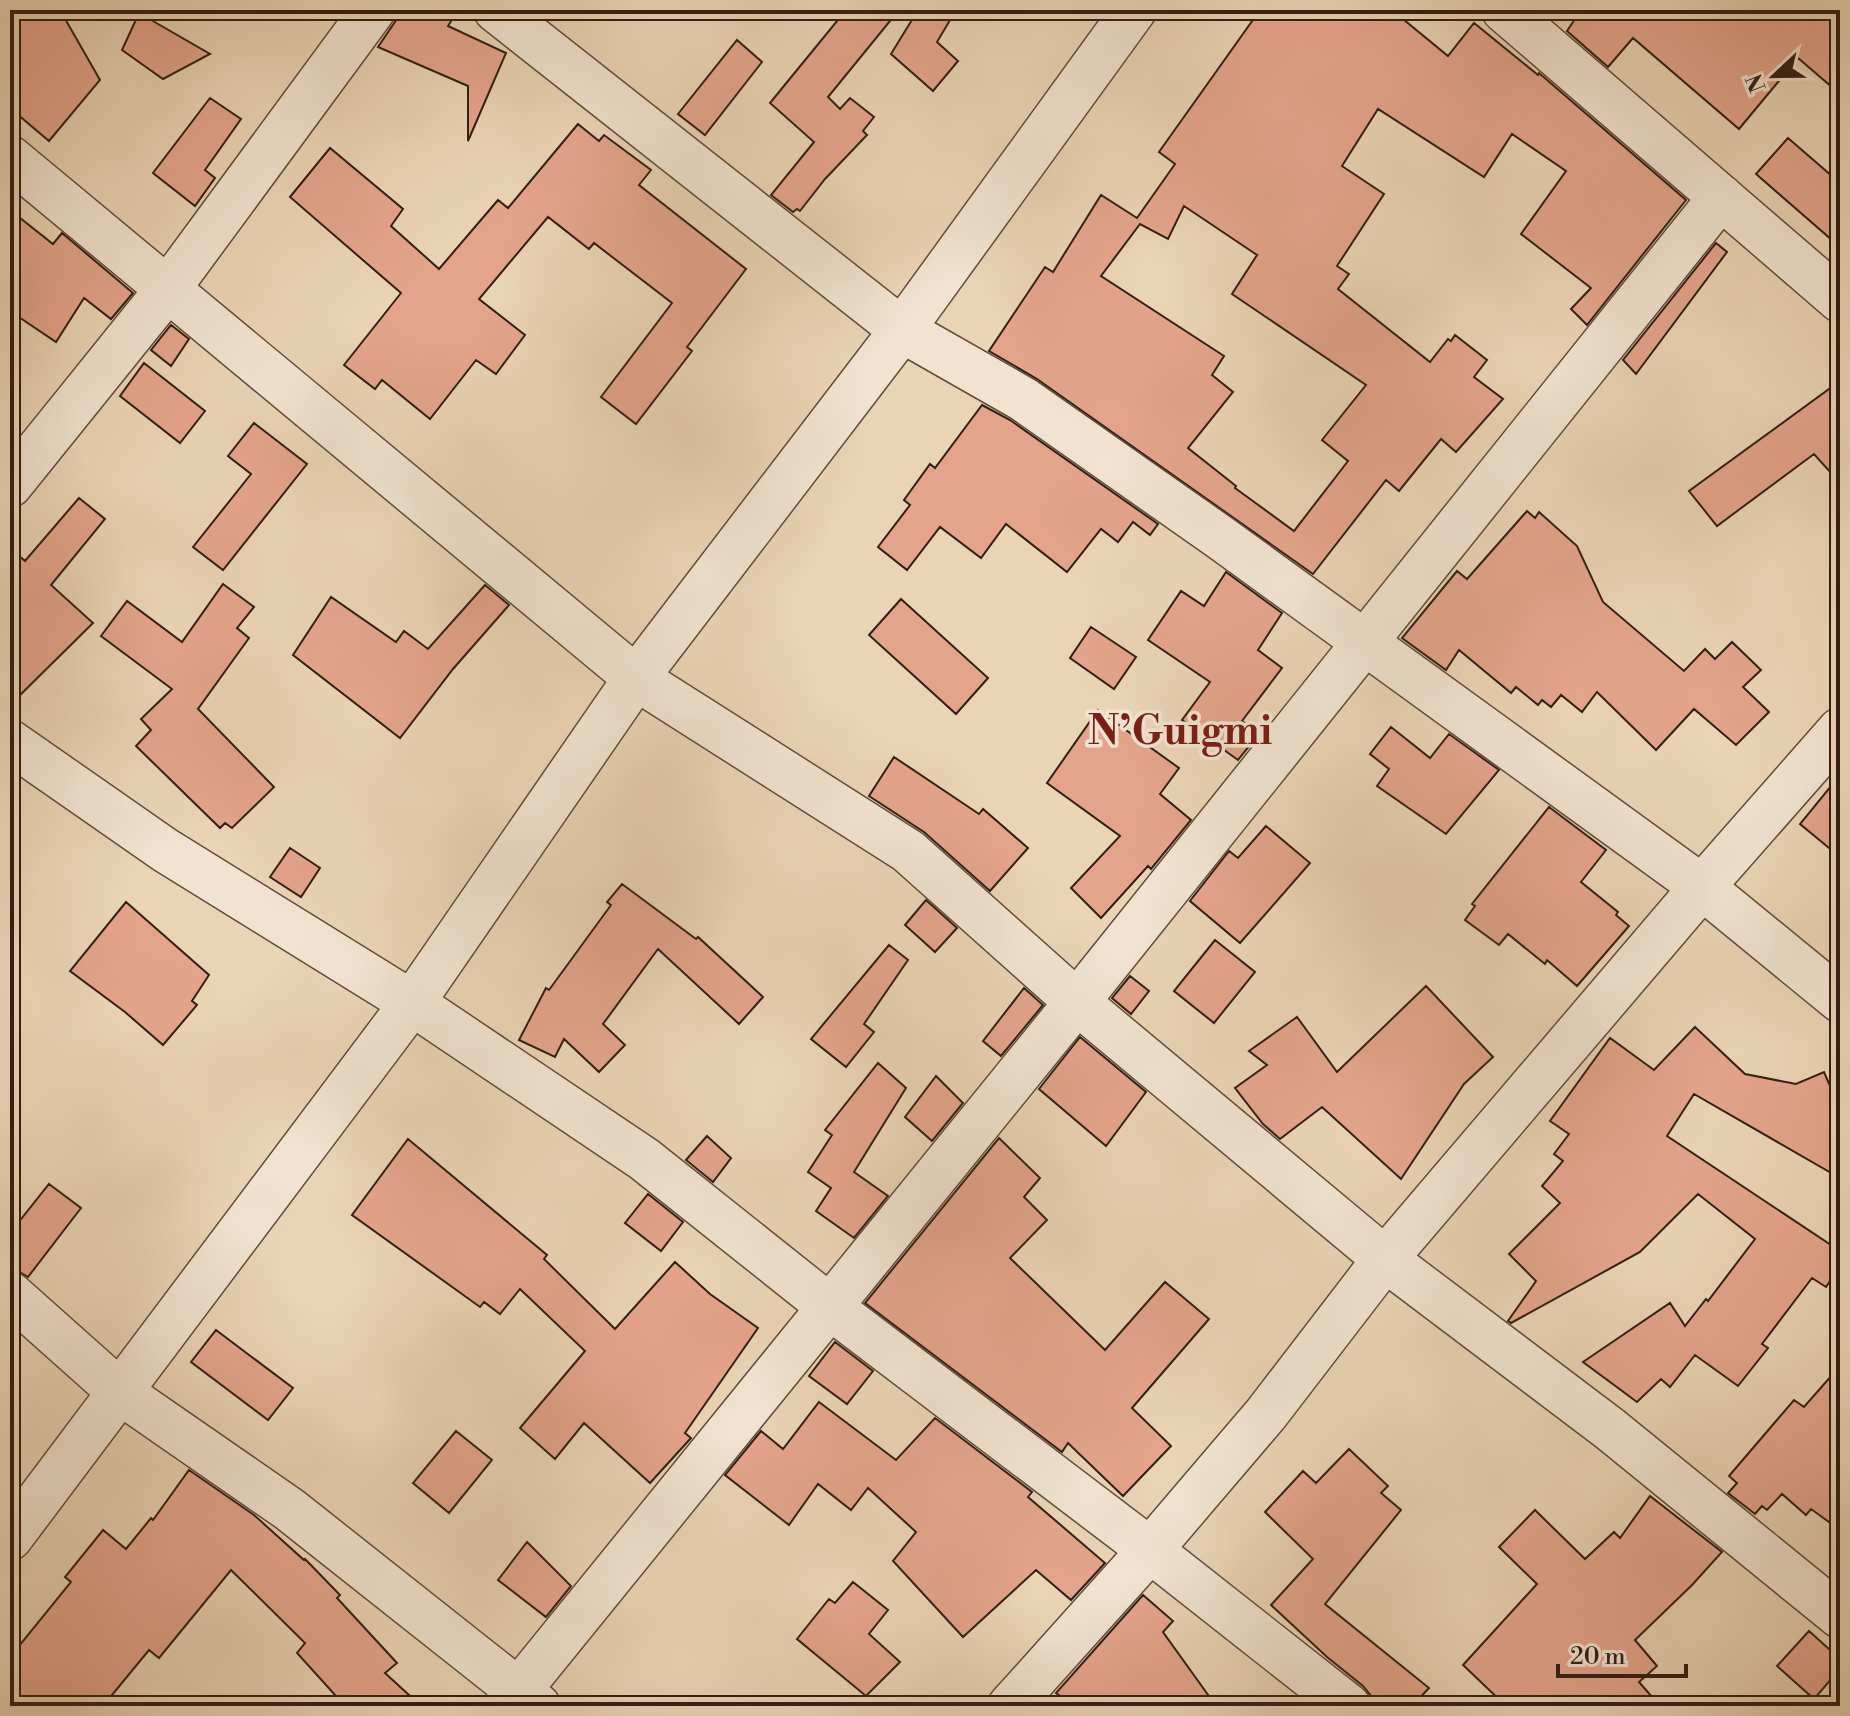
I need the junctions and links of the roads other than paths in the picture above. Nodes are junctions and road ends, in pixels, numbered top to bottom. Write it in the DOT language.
graph roads {
  1 [pos="373,10"];
  2 [pos="496,10"];
  3 [pos="1134,10"];
  4 [pos="1504,10"];
  5 [pos="10,158"];
  6 [pos="1721,197"];
  7 [pos="167,290"];
  8 [pos="1840,300"];
  9 [pos="902,330"];
  10 [pos="10,485"];
  11 [pos="1364,642"];
  12 [pos="636,678"];
  13 [pos="1840,730"];
  14 [pos="10,742"];
  15 [pos="1702,887"];
  16 [pos="1840,1000"];
  17 [pos="1077,1002"];
  18 [pos="412,1003"];
  19 [pos="1385,1259"];
  20 [pos="10,1294"];
  21 [pos="830,1307"];
  22 [pos="120,1392"];
  23 [pos="10,1538"];
  24 [pos="1150,1550"];
  25 [pos="1840,1616"];
  26 [pos="521,1700"];
  27 [pos="1010,1706"];
  28 [pos="1348,1706"];
  1 -- 7 [label="street"];
  2 -- 9 [label="street"];
  3 -- 9 [label="street"];
  4 -- 6 [label="street"];
  5 -- 7 [label="street"];
  6 -- 8 [label="street"];
  6 -- 11 [label="street"];
  7 -- 10 [label="street"];
  7 -- 12 [label="street"];
  9 -- 11 [label="street"];
  9 -- 12 [label="street"];
  11 -- 15 [label="street"];
  11 -- 17 [label="street"];
  12 -- 17 [label="street"];
  12 -- 18 [label="street"];
  13 -- 15 [label="street"];
  14 -- 18 [label="street"];
  15 -- 16 [label="street"];
  15 -- 19 [label="street"];
  17 -- 19 [label="street"];
  17 -- 21 [label="street"];
  18 -- 21 [label="street"];
  18 -- 22 [label="street"];
  19 -- 24 [label="street"];
  19 -- 25 [label="street"];
  20 -- 22 [label="street"];
  21 -- 24 [label="street"];
  21 -- 26 [label="street"];
  22 -- 23 [label="street"];
  22 -- 26 [label="street"];
  24 -- 27 [label="street"];
  24 -- 28 [label="street"];
}
